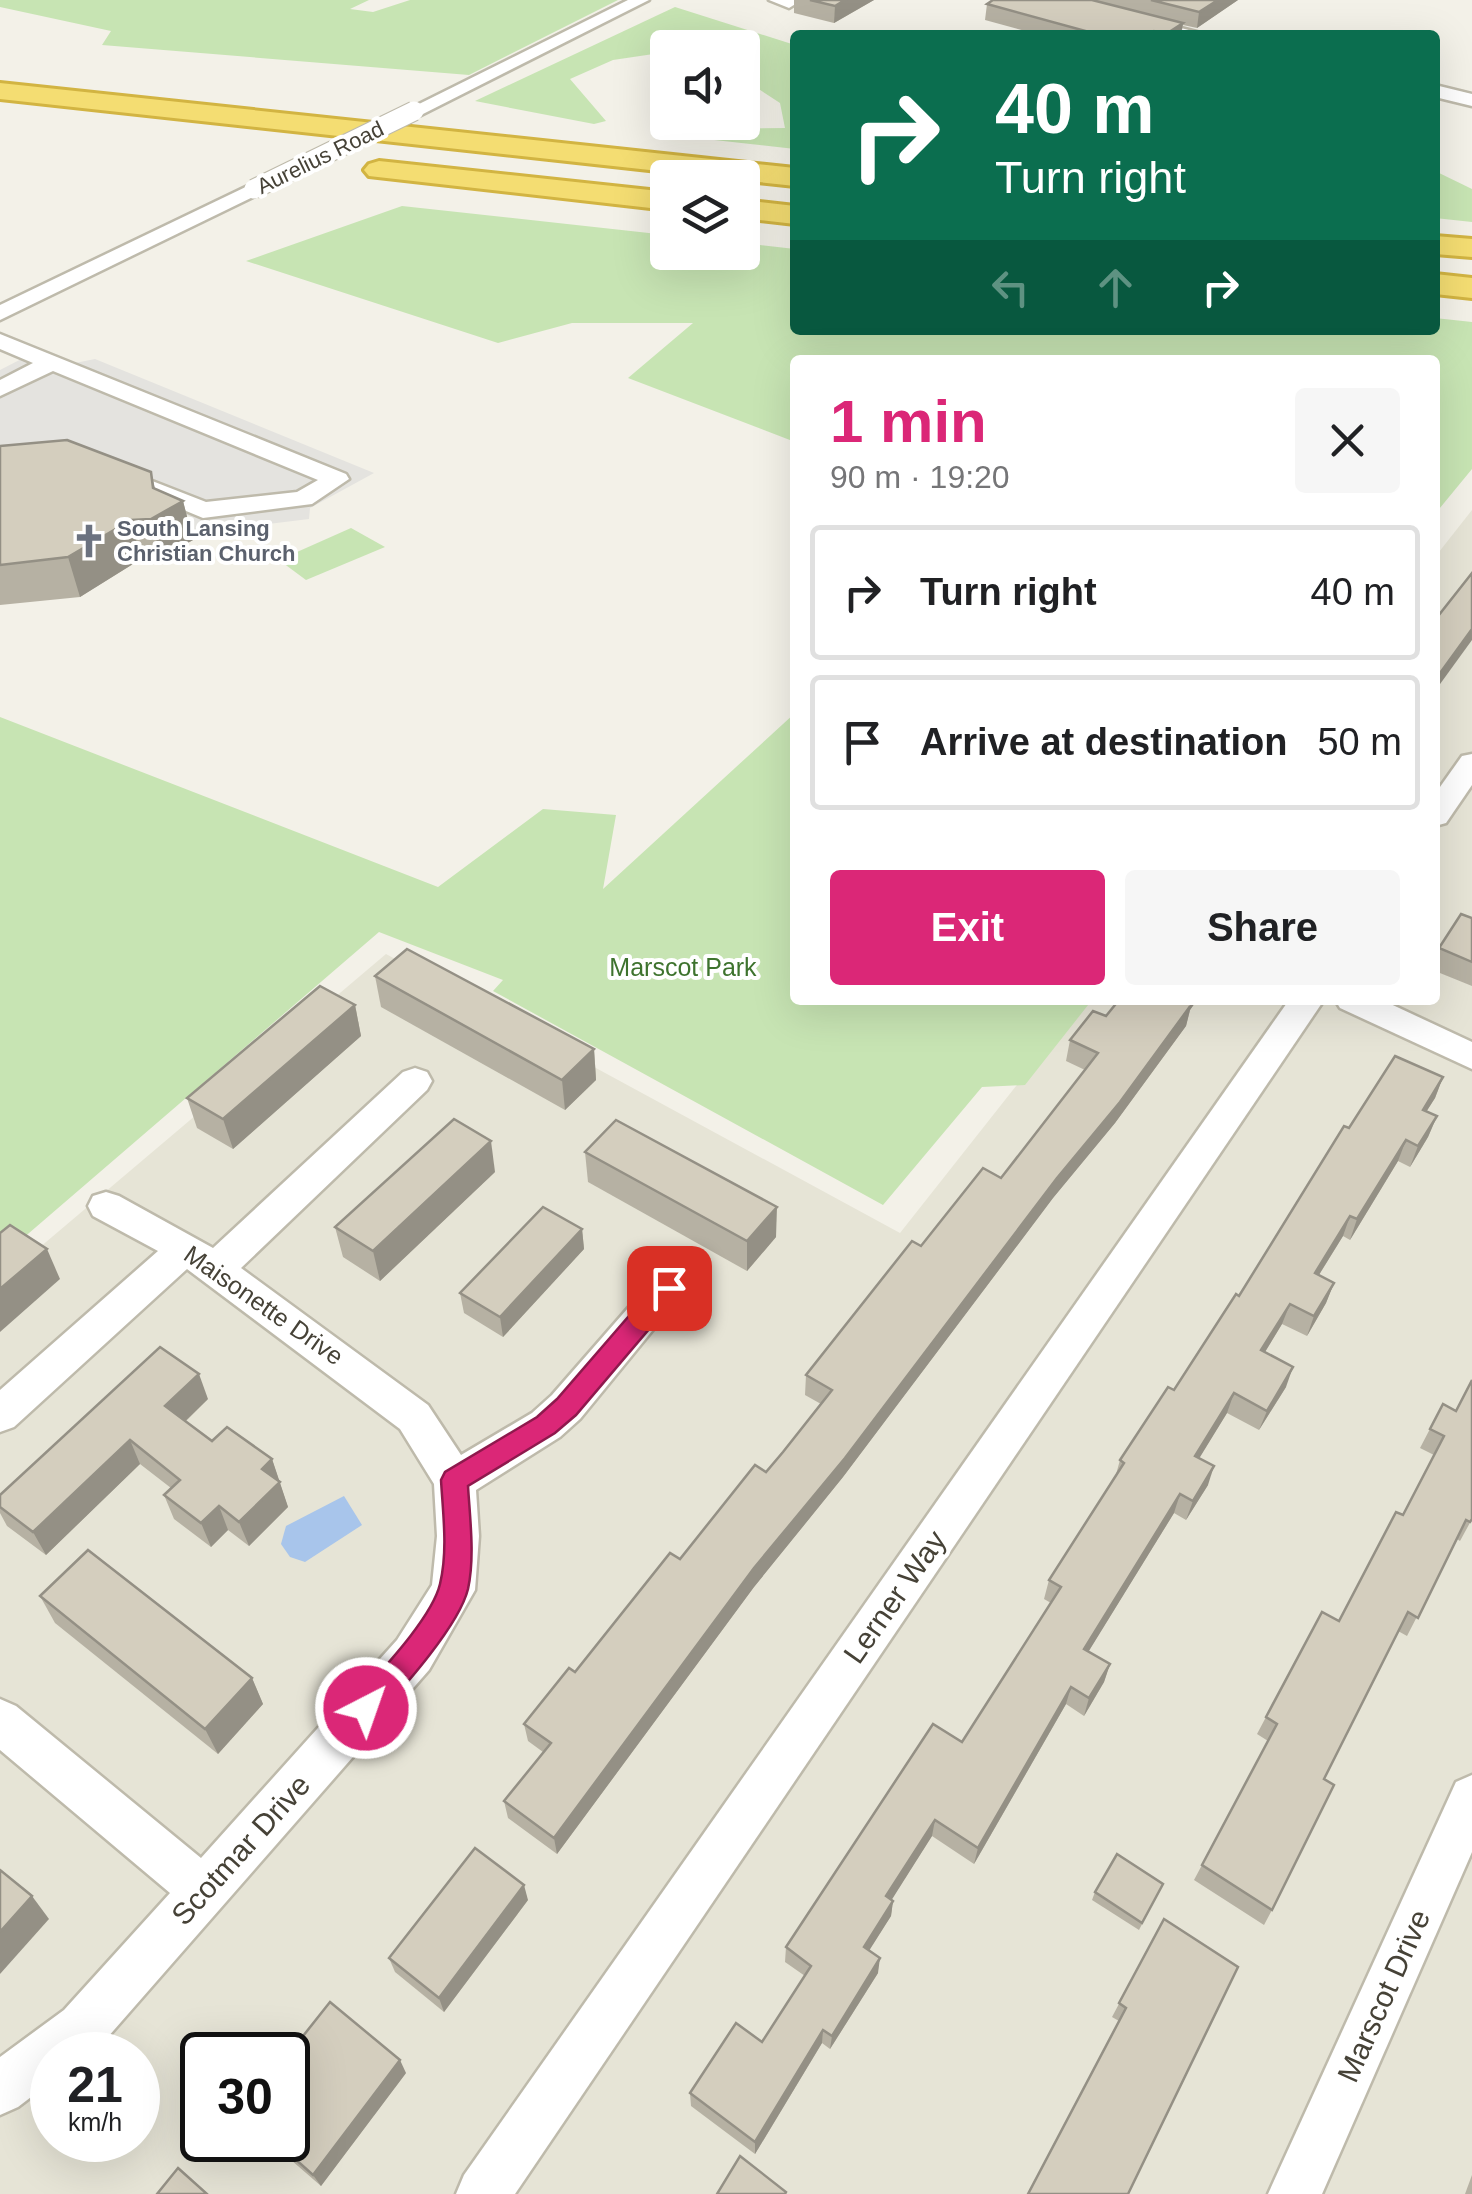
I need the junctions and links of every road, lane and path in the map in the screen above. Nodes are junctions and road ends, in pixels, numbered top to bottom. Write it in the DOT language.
graph roads {
  1 [pos="641,0"];
  2 [pos="1051,0"];
  3 [pos="1178,30"];
  4 [pos="0,91"];
  5 [pos="1440,92"];
  6 [pos="1472,100"];
  7 [pos="262,157"];
  8 [pos="790,176"];
  9 [pos="650,199"];
  10 [pos="760,211"];
  11 [pos="790,214"];
  12 [pos="1440,242"];
  13 [pos="1472,245"];
  14 [pos="1440,285"];
  15 [pos="1472,288"];
  16 [pos="0,313"];
  17 [pos="0,341"];
  18 [pos="52,362"];
  19 [pos="0,389"];
  20 [pos="113,471"];
  21 [pos="1472,763"];
  22 [pos="1440,809"];
  23 [pos="1304,1005"];
  24 [pos="1363,1005"];
  25 [pos="1472,1056"];
  26 [pos="415,1081"];
  27 [pos="106,1206"];
  28 [pos="200,1259"];
  29 [pos="669,1288"];
  30 [pos="0,1415"];
  31 [pos="414,1417"];
  32 [pos="454,1480"];
  33 [pos="0,1721"];
  34 [pos="1472,1798"];
  35 [pos="204,1891"];
  36 [pos="0,2090"];
  37 [pos="483,2194"];
  38 [pos="1296,2194"];
  1 -- 16 [label="street, Aurelius Road, bridge"];
  2 -- 3 [label="street"];
  4 -- 8 [label="highway"];
  5 -- 6 [label="street"];
  7 -- 9 [label="highway"];
  10 -- 11 [label="highway"];
  12 -- 13 [label="highway"];
  14 -- 15 [label="highway"];
  17 -- 18 [label="street"];
  18 -- 19 [label="street"];
  18 -- 20 [label="street"];
  21 -- 22 [label="street"];
  23 -- 37 [label="street, Lerner Way"];
  24 -- 25 [label="street"];
  26 -- 28 [label="street"];
  27 -- 28 [label="street, Maisonette Drive"];
  28 -- 30 [label="street"];
  28 -- 31 [label="street, Maisonette Drive"];
  29 -- 32 [label="street"];
  31 -- 32 [label="street, Scotmar Drive"];
  32 -- 35 [label="street, Scotmar Drive"];
  33 -- 35 [label="street"];
  34 -- 38 [label="street, Marscot Drive"];
  35 -- 36 [label="street, Scotmar Drive"];
}
